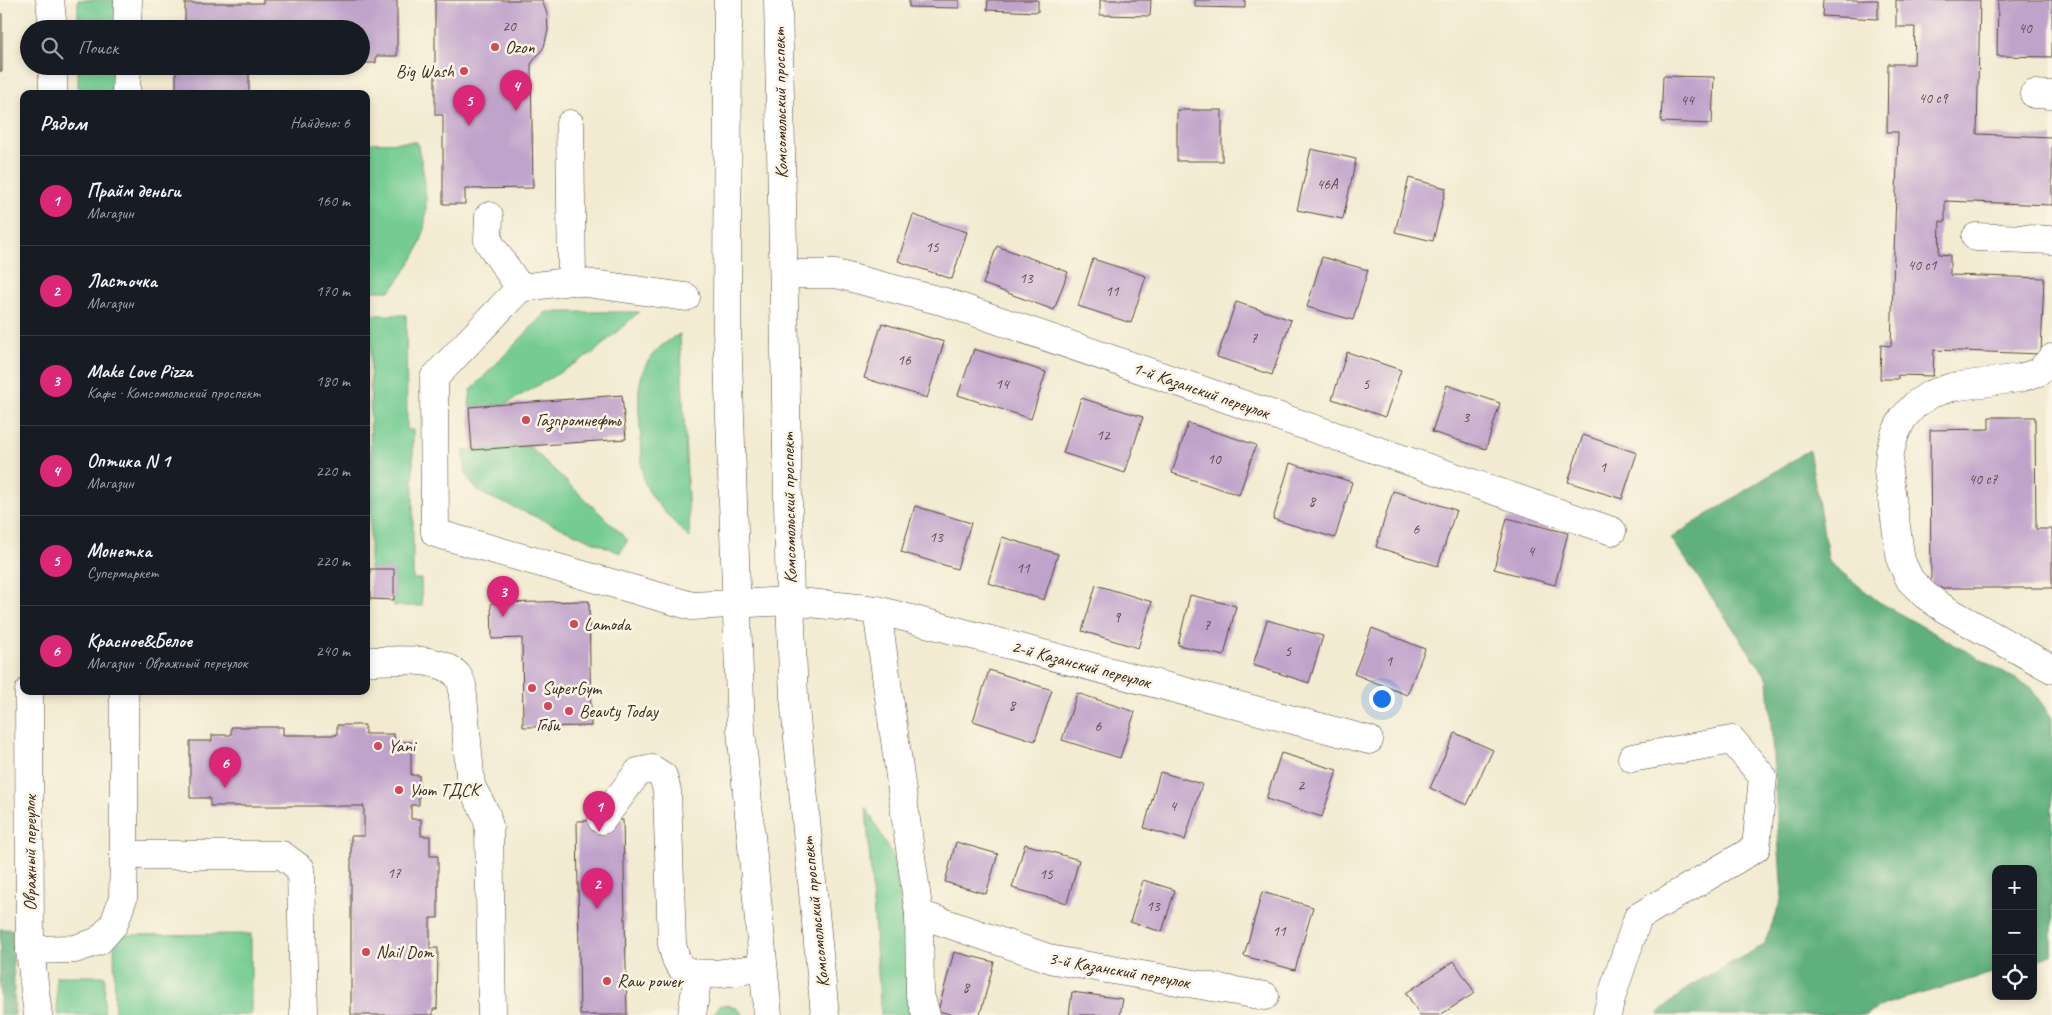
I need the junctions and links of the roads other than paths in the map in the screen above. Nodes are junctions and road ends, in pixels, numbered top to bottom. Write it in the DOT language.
graph roads {
  1 [pos="50,0"];
  2 [pos="128,0"];
  3 [pos="728,0"];
  4 [pos="778,0"];
  5 [pos="52,20"];
  6 [pos="128,20"];
  7 [pos="53,75"];
  8 [pos="127,75"];
  9 [pos="53,90"];
  10 [pos="126,90"];
  11 [pos="570,124"];
  12 [pos="489,216"];
  13 [pos="1976,237"];
  14 [pos="2052,240"];
  15 [pos="784,274"];
  16 [pos="572,281"];
  17 [pos="520,288"];
  18 [pos="686,297"];
  19 [pos="2052,358"];
  20 [pos="1612,531"];
  21 [pos="790,601"];
  22 [pos="736,604"];
  23 [pos="876,610"];
  24 [pos="370,661"];
  25 [pos="2052,669"];
  26 [pos="29,695"];
  27 [pos="124,695"];
  28 [pos="1369,740"];
  29 [pos="1632,758"];
  30 [pos="602,820"];
  31 [pos="124,855"];
  32 [pos="920,914"];
  33 [pos="30,950"];
  34 [pos="763,967"];
  35 [pos="698,974"];
  36 [pos="1265,996"];
  37 [pos="38,1015"];
  38 [pos="304,1015"];
  39 [pos="492,1015"];
  40 [pos="692,1015"];
  41 [pos="768,1015"];
  42 [pos="825,1015"];
  43 [pos="926,1015"];
  44 [pos="1607,1015"];
  1 -- 5 [label="street"];
  2 -- 6 [label="street"];
  3 -- 22 [label="street"];
  4 -- 15 [label="street, Комсомольский проспект"];
  7 -- 9 [label="street"];
  8 -- 10 [label="street"];
  11 -- 16 [label="street"];
  12 -- 17 [label="street"];
  13 -- 14 [label="street"];
  15 -- 20 [label="street, 1-й Казанский переулок"];
  15 -- 21 [label="street, Комсомольский проспект"];
  16 -- 17 [label="street"];
  16 -- 18 [label="street"];
  17 -- 22 [label="street, 2-й Казанский переулок"];
  19 -- 25 [label="street"];
  21 -- 22 [label="street, 2-й Казанский переулок"];
  21 -- 23 [label="street, 2-й Казанский переулок"];
  21 -- 42 [label="street, Комсомольский проспект"];
  22 -- 34 [label="street"];
  23 -- 28 [label="street, 2-й Казанский переулок"];
  23 -- 32 [label="street"];
  24 -- 39 [label="street"];
  26 -- 33 [label="street, Овражный переулок"];
  27 -- 31 [label="street"];
  29 -- 44 [label="street"];
  30 -- 35 [label="street"];
  31 -- 33 [label="street"];
  31 -- 38 [label="street"];
  32 -- 36 [label="street, 3-й Казанский переулок"];
  32 -- 43 [label="street"];
  33 -- 37 [label="street, Овражный переулок"];
  34 -- 35 [label="street"];
  34 -- 41 [label="street"];
  35 -- 40 [label="street"];
}
